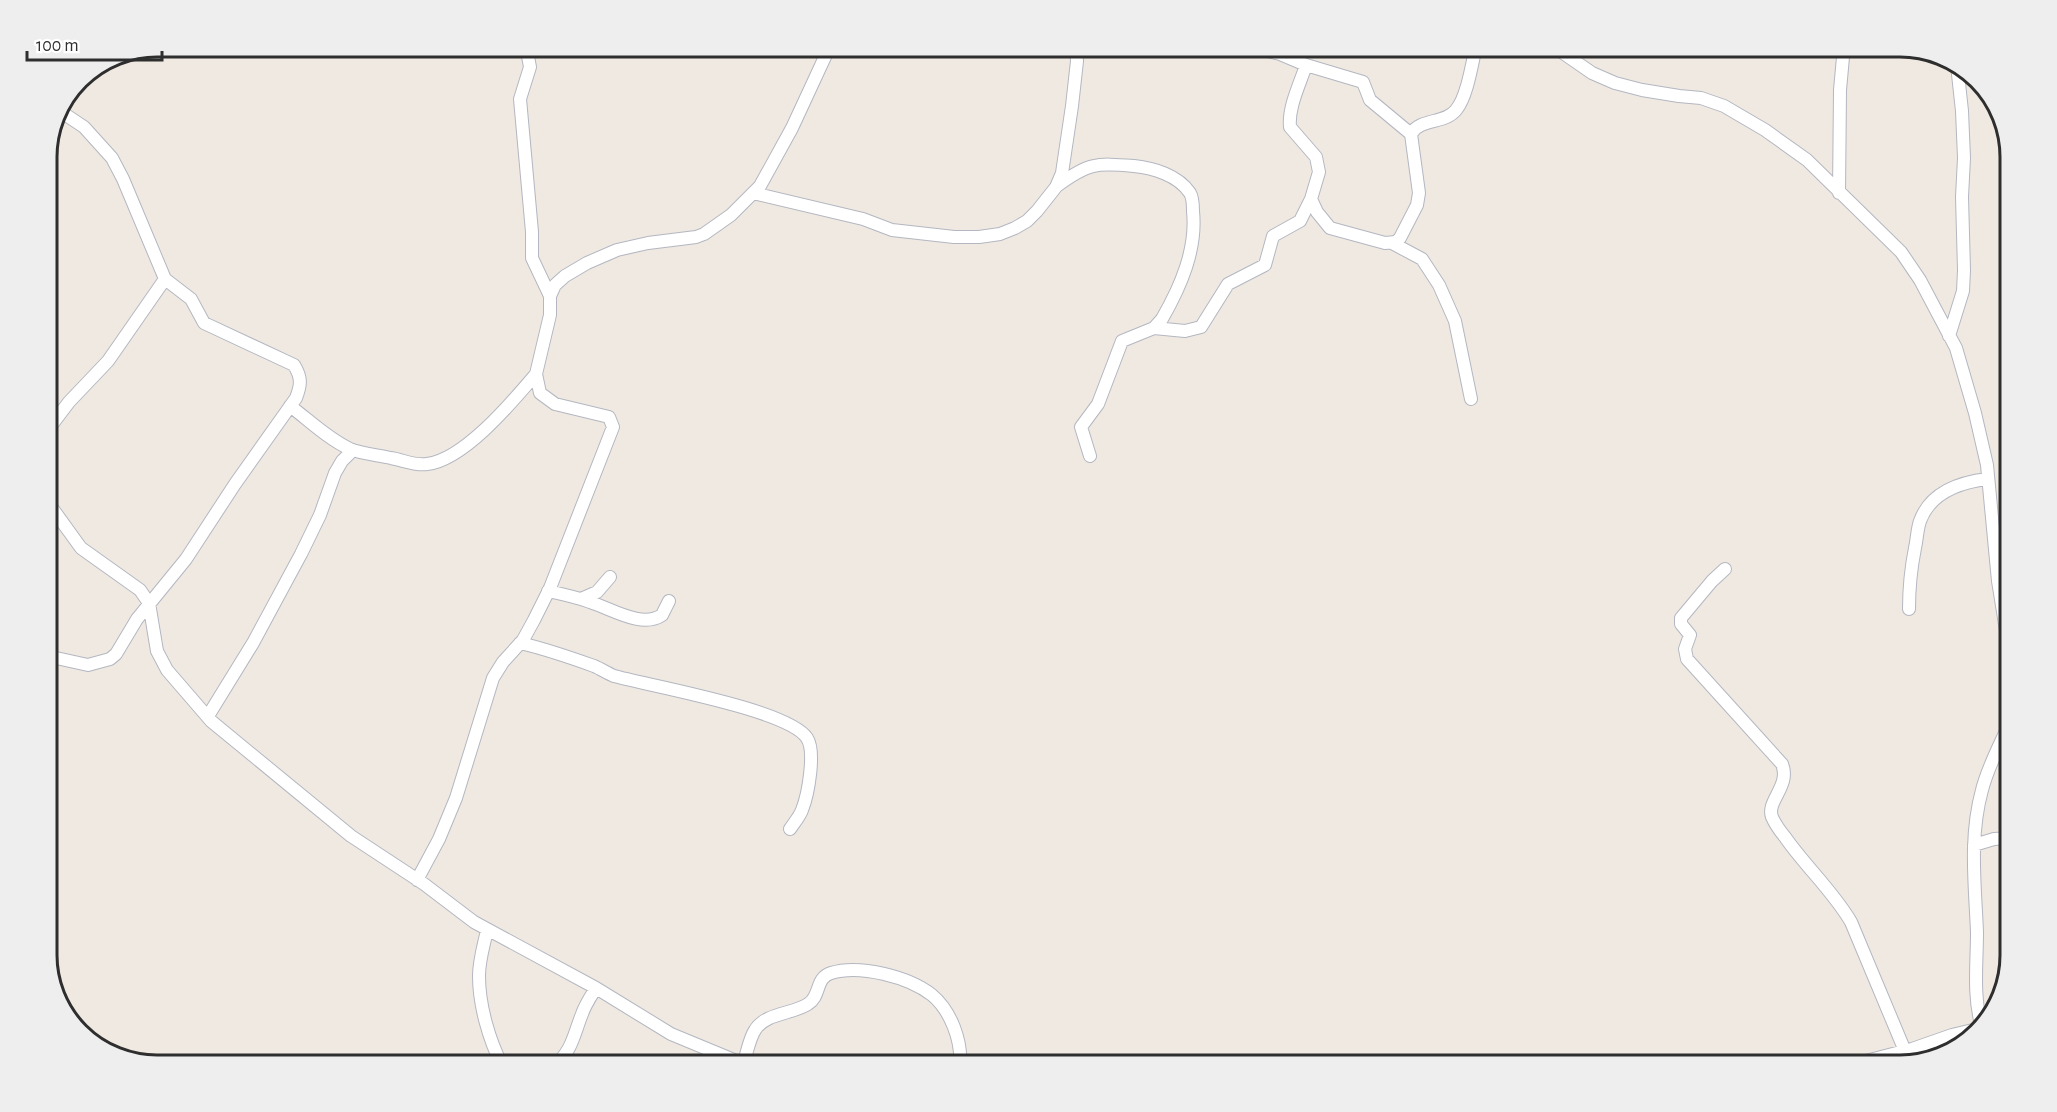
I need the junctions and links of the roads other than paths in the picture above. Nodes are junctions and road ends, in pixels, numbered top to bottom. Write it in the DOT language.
graph roads {
  1 [pos="528,57"];
  2 [pos="825,57"];
  3 [pos="1077,57"];
  4 [pos="1287,57"];
  5 [pos="1473,57"];
  6 [pos="1569,57"];
  7 [pos="1843,57"];
  8 [pos="1305,65"];
  9 [pos="1958,76"];
  10 [pos="66,116"];
  11 [pos="1411,134"];
  12 [pos="1056,187"];
  13 [pos="753,193"];
  14 [pos="1839,193"];
  15 [pos="1311,199"];
  16 [pos="1392,243"];
  17 [pos="165,279"];
  18 [pos="550,296"];
  19 [pos="1154,328"];
  20 [pos="1949,336"];
  21 [pos="536,374"];
  22 [pos="1471,399"];
  23 [pos="290,406"];
  24 [pos="57,418"];
  25 [pos="353,450"];
  26 [pos="1090,456"];
  27 [pos="1988,478"];
  28 [pos="57,515"];
  29 [pos="1725,569"];
  30 [pos="610,577"];
  31 [pos="2000,590"];
  32 [pos="548,591"];
  33 [pos="580,599"];
  34 [pos="669,601"];
  35 [pos="149,603"];
  36 [pos="1909,609"];
  37 [pos="520,644"];
  38 [pos="57,658"];
  39 [pos="208,717"];
  40 [pos="2000,743"];
  41 [pos="790,829"];
  42 [pos="2000,838"];
  43 [pos="1974,845"];
  44 [pos="417,880"];
  45 [pos="487,930"];
  46 [pos="596,988"];
  47 [pos="1980,1015"];
  48 [pos="1963,1032"];
  49 [pos="1905,1051"];
  50 [pos="497,1055"];
  51 [pos="565,1055"];
  52 [pos="719,1055"];
  53 [pos="743,1055"];
  54 [pos="959,1055"];
  55 [pos="1889,1055"];
  1 -- 18 [label="street"];
  2 -- 13 [label="street"];
  3 -- 12 [label="street"];
  4 -- 8 [label="street"];
  5 -- 11 [label="street"];
  6 -- 14 [label="street"];
  7 -- 14 [label="street"];
  8 -- 11 [label="street"];
  8 -- 15 [label="street"];
  9 -- 20 [label="street"];
  10 -- 17 [label="street"];
  11 -- 16 [label="street"];
  12 -- 13 [label="street"];
  12 -- 19 [label="street"];
  13 -- 18 [label="street"];
  14 -- 20 [label="street"];
  15 -- 16 [label="street"];
  15 -- 19 [label="street"];
  16 -- 22 [label="street"];
  17 -- 23 [label="street"];
  17 -- 24 [label="street"];
  18 -- 21 [label="street"];
  19 -- 26 [label="street"];
  20 -- 27 [label="street"];
  21 -- 25 [label="street"];
  21 -- 32 [label="street"];
  23 -- 25 [label="street"];
  23 -- 35 [label="street"];
  25 -- 39 [label="street"];
  27 -- 31 [label="street"];
  27 -- 36 [label="street"];
  28 -- 35 [label="street"];
  29 -- 49 [label="street"];
  30 -- 33 [label="street"];
  32 -- 33 [label="street"];
  32 -- 37 [label="street"];
  33 -- 34 [label="street"];
  35 -- 38 [label="street"];
  35 -- 39 [label="street"];
  37 -- 41 [label="street"];
  37 -- 44 [label="street"];
  39 -- 44 [label="street"];
  40 -- 43 [label="street"];
  42 -- 43 [label="street"];
  43 -- 47 [label="street"];
  44 -- 45 [label="street"];
  45 -- 46 [label="street"];
  45 -- 50 [label="street"];
  46 -- 51 [label="street"];
  46 -- 52 [label="street"];
  48 -- 49 [label="street"];
  49 -- 55 [label="street"];
  53 -- 54 [label="street"];
}
